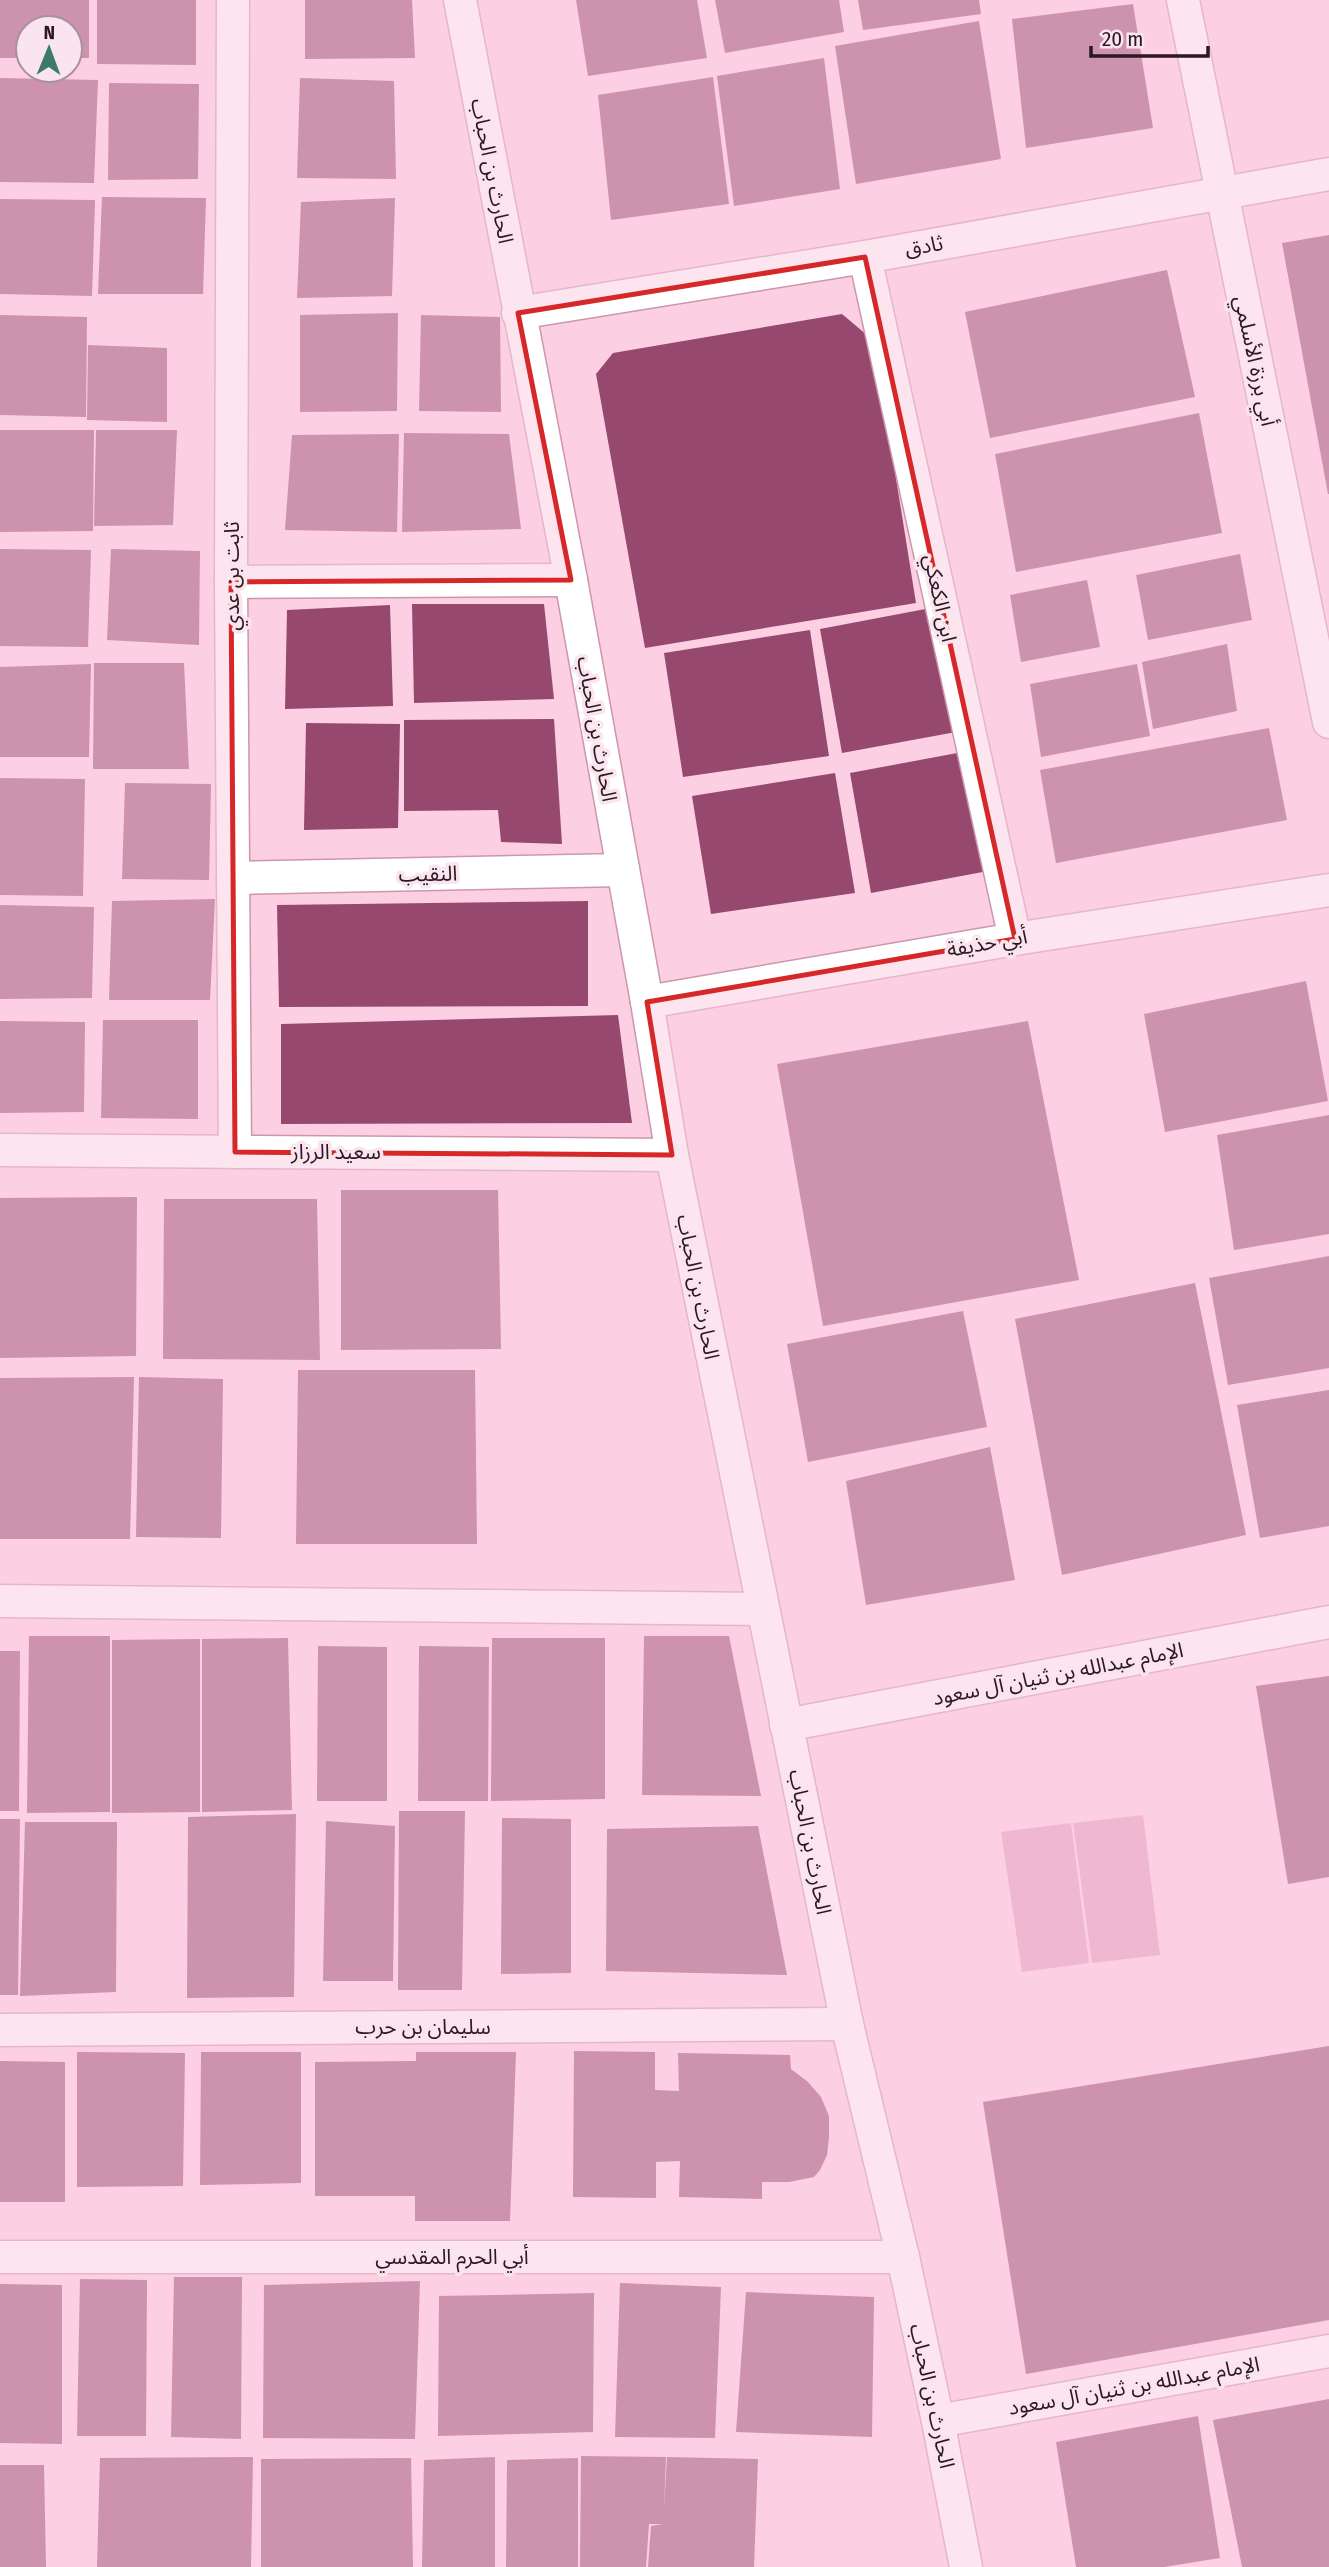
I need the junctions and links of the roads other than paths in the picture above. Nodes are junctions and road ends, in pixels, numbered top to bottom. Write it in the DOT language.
graph roads {
  1 [pos="233,0"];
  2 [pos="460,0"];
  3 [pos="1183,0"];
  4 [pos="1329,174"];
  5 [pos="1220,192"];
  6 [pos="865,257"];
  7 [pos="519,313"];
  8 [pos="570,580"];
  9 [pos="231,582"];
  10 [pos="1329,722"];
  11 [pos="623,870"];
  12 [pos="233,878"];
  13 [pos="1329,890"];
  14 [pos="1014,939"];
  15 [pos="647,1002"];
  16 [pos="0,1150"];
  17 [pos="234,1152"];
  18 [pos="672,1155"];
  19 [pos="0,1601"];
  20 [pos="762,1609"];
  21 [pos="1329,1622"];
  22 [pos="786,1725"];
  23 [pos="847,2024"];
  24 [pos="0,2030"];
  25 [pos="0,2257"];
  26 [pos="903,2257"];
  27 [pos="1329,2351"];
  28 [pos="939,2421"];
  29 [pos="966,2567"];
  1 -- 9 [label="street, ثابت بن عدي"];
  2 -- 7 [label="street, الحارث بن الحباب"];
  3 -- 5 [label="street, أبي برزة الأسلمي"];
  4 -- 5 [label="street, ثادق"];
  5 -- 6 [label="street, ثادق"];
  5 -- 10 [label="street, أبي برزة الأسلمي"];
  6 -- 7 [label="street, ثادق"];
  6 -- 14 [label="street, ابن الكعكي"];
  7 -- 8 [label="street, الحارث بن الحباب"];
  8 -- 9 [label="street"];
  8 -- 11 [label="street, الحارث بن الحباب"];
  9 -- 12 [label="street, ثابت بن عدي"];
  11 -- 12 [label="street, النقيب"];
  11 -- 15 [label="street, الحارث بن الحباب"];
  12 -- 17 [label="street, ثابت بن عدي"];
  13 -- 14 [label="street, أبي حذيفة"];
  14 -- 15 [label="street, أبي حذيفة"];
  15 -- 18 [label="street, الحارث بن الحباب"];
  16 -- 17 [label="street, سعيد الرزاز"];
  17 -- 18 [label="street, سعيد الرزاز"];
  18 -- 20 [label="street, الحارث بن الحباب"];
  19 -- 20 [label="street"];
  20 -- 22 [label="street, الحارث بن الحباب"];
  21 -- 22 [label="street, الإمام عبدالله بن ثنيان آل سعود"];
  22 -- 23 [label="street, الحارث بن الحباب"];
  23 -- 24 [label="street, سليمان بن حرب"];
  23 -- 26 [label="street, الحارث بن الحباب"];
  25 -- 26 [label="street, أبي الحرم المقدسي"];
  26 -- 28 [label="street, الحارث بن الحباب"];
  27 -- 28 [label="street, الإمام عبدالله بن ثنيان آل سعود"];
  28 -- 29 [label="street, الحارث بن الحباب"];
}
